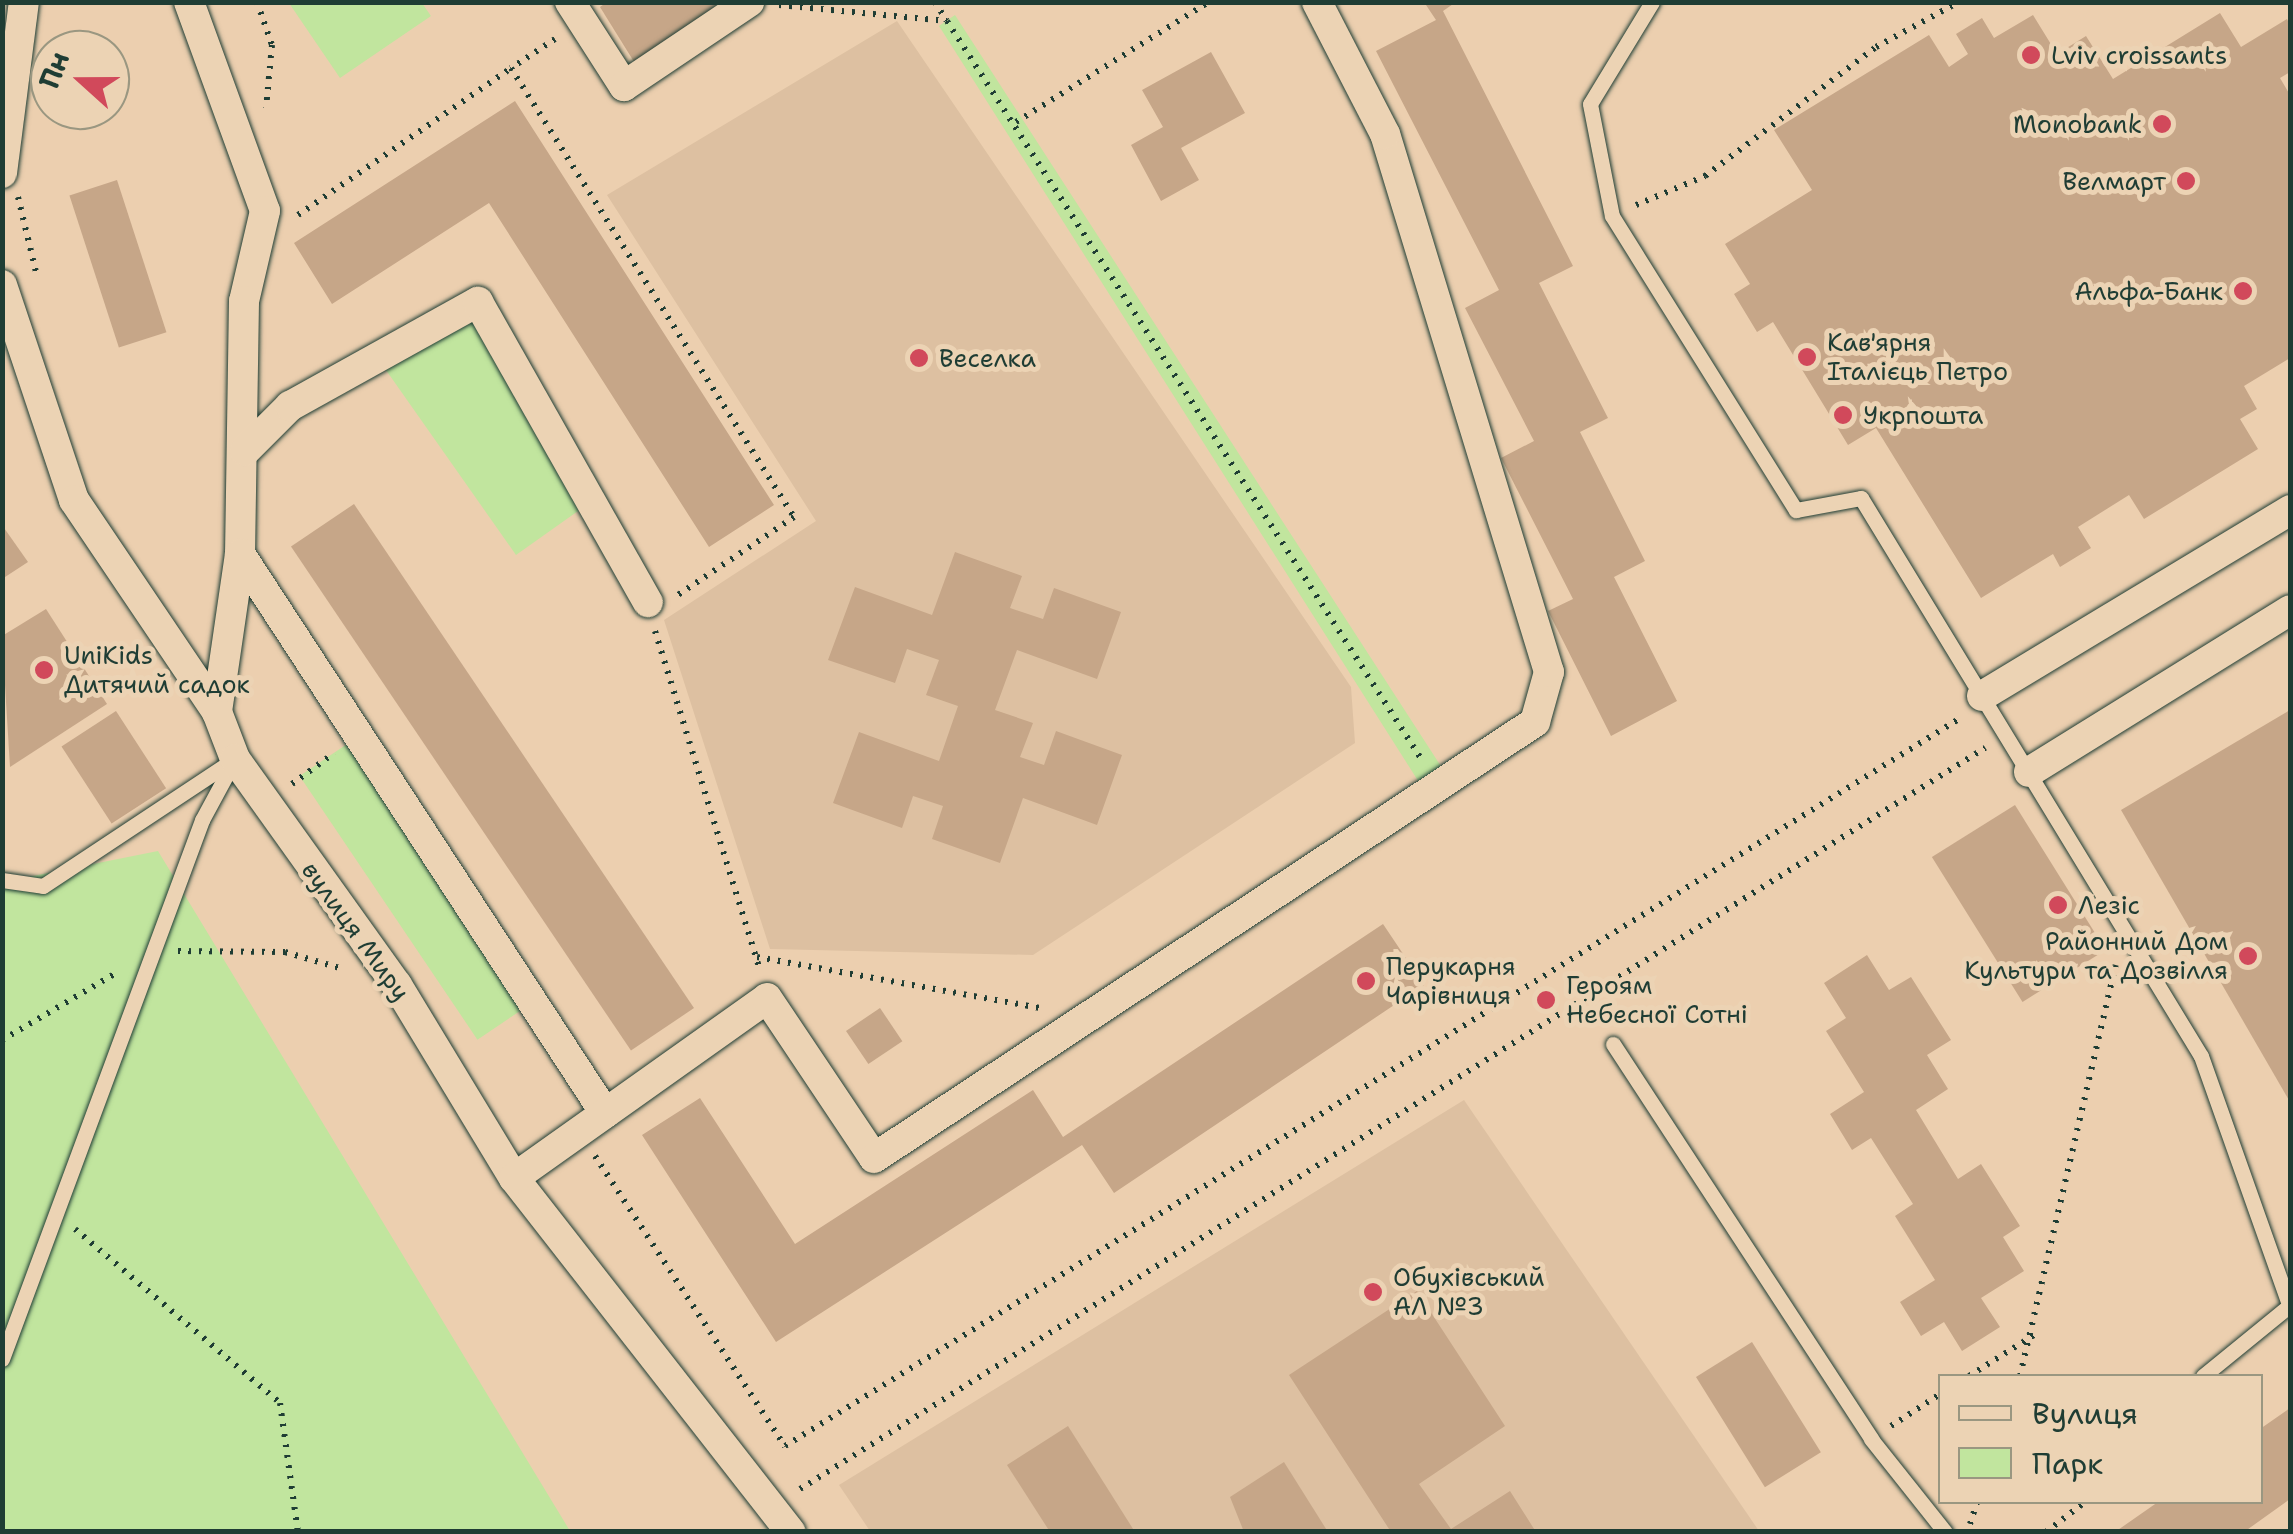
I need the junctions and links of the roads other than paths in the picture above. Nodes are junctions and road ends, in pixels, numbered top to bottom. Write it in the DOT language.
graph roads {
  1 [pos="24,2"];
  2 [pos="189,2"];
  3 [pos="749,2"];
  4 [pos="1317,2"];
  5 [pos="1652,2"];
  6 [pos="576,12"];
  7 [pos="2,173"];
  8 [pos="2,285"];
  9 [pos="246,451"];
  10 [pos="2290,510"];
  11 [pos="240,554"];
  12 [pos="648,602"];
  13 [pos="2290,610"];
  14 [pos="1984,700"];
  15 [pos="217,712"];
  16 [pos="235,759"];
  17 [pos="2030,772"];
  18 [pos="2,880"];
  19 [pos="1613,1044"];
  20 [pos="605,1113"];
  21 [pos="514,1178"];
  22 [pos="2290,1305"];
  23 [pos="2,1359"];
  24 [pos="2205,1374"];
  25 [pos="791,1532"];
  26 [pos="1945,1532"];
  1 -- 7 [label="street"];
  2 -- 9 [label="street"];
  3 -- 6 [label="street"];
  4 -- 20 [label="street"];
  5 -- 14 [label="lane"];
  8 -- 15 [label="street, вулиця Миру"];
  9 -- 11 [label="street"];
  9 -- 12 [label="street"];
  10 -- 14 [label="street"];
  11 -- 15 [label="street"];
  11 -- 20 [label="street"];
  13 -- 17 [label="street"];
  14 -- 17 [label="lane"];
  15 -- 16 [label="street, вулиця Миру"];
  16 -- 18 [label="lane"];
  16 -- 21 [label="street, вулиця Миру"];
  16 -- 23 [label="lane"];
  17 -- 22 [label="lane"];
  19 -- 26 [label="lane"];
  20 -- 21 [label="street"];
  21 -- 25 [label="street, вулиця Миру"];
  22 -- 24 [label="lane"];
}
